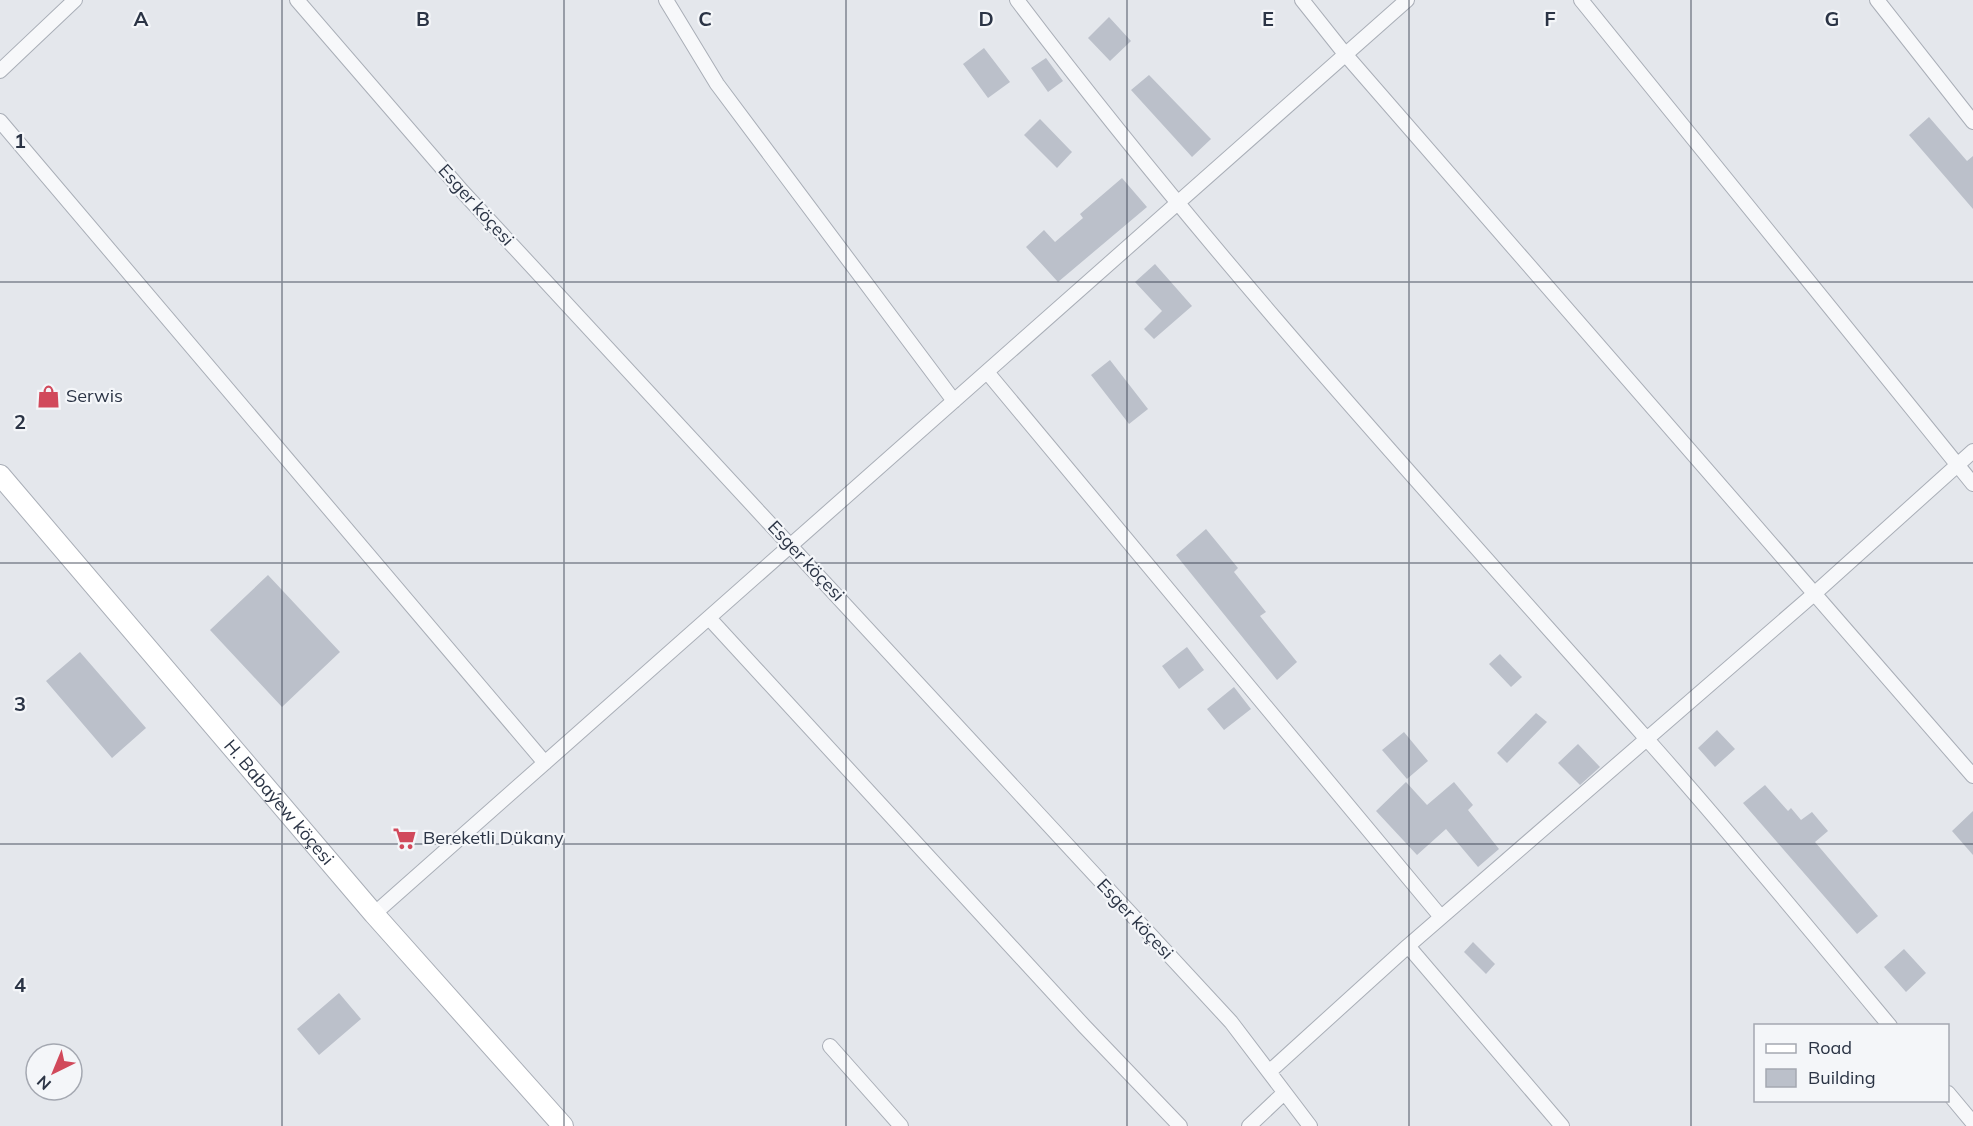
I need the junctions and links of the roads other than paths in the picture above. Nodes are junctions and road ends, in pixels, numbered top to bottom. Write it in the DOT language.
graph roads {
  1 [pos="75,0"];
  2 [pos="297,0"];
  3 [pos="666,0"];
  4 [pos="1017,0"];
  5 [pos="1302,0"];
  6 [pos="1407,0"];
  7 [pos="1581,0"];
  8 [pos="1877,0"];
  9 [pos="1346,54"];
  10 [pos="0,71"];
  11 [pos="0,121"];
  12 [pos="1973,122"];
  13 [pos="1177,204"];
  14 [pos="987,372"];
  15 [pos="954,401"];
  16 [pos="1973,451"];
  17 [pos="1956,465"];
  18 [pos="0,475"];
  19 [pos="1973,484"];
  20 [pos="791,545"];
  21 [pos="1814,594"];
  22 [pos="709,618"];
  23 [pos="1647,739"];
  24 [pos="545,763"];
  25 [pos="1973,776"];
  26 [pos="375,914"];
  27 [pos="1441,917"];
  28 [pos="1408,946"];
  29 [pos="1888,1024"];
  30 [pos="830,1046"];
  31 [pos="1269,1072"];
  32 [pos="1284,1092"];
  33 [pos="1949,1095"];
  34 [pos="1973,1123"];
  35 [pos="563,1126"];
  36 [pos="901,1126"];
  37 [pos="1180,1126"];
  38 [pos="1249,1126"];
  39 [pos="1310,1126"];
  40 [pos="1562,1126"];
  1 -- 10 [label="street"];
  2 -- 20 [label="street, Esger köçesi"];
  3 -- 15 [label="street"];
  4 -- 13 [label="street"];
  5 -- 9 [label="street"];
  6 -- 9 [label="street"];
  7 -- 17 [label="street"];
  8 -- 12 [label="street"];
  9 -- 13 [label="street"];
  9 -- 21 [label="street"];
  11 -- 24 [label="street"];
  13 -- 14 [label="street"];
  13 -- 23 [label="street"];
  14 -- 15 [label="street"];
  14 -- 27 [label="street"];
  15 -- 20 [label="street"];
  16 -- 17 [label="street"];
  17 -- 19 [label="street"];
  17 -- 21 [label="street"];
  18 -- 26 [label="street, H. Babaýew köçesi"];
  20 -- 22 [label="street"];
  20 -- 31 [label="street, Esger köçesi"];
  21 -- 23 [label="street"];
  21 -- 25 [label="street"];
  22 -- 24 [label="street"];
  22 -- 37 [label="street"];
  23 -- 27 [label="street"];
  23 -- 29 [label="street"];
  24 -- 26 [label="street"];
  26 -- 35 [label="street, H. Babaýew köçesi"];
  27 -- 28 [label="street"];
  28 -- 31 [label="street"];
  28 -- 40 [label="street"];
  30 -- 36 [label="street"];
  31 -- 32 [label="street, Esger köçesi"];
  32 -- 38 [label="street"];
  32 -- 39 [label="street, Esger köçesi"];
  33 -- 34 [label="street"];
}
